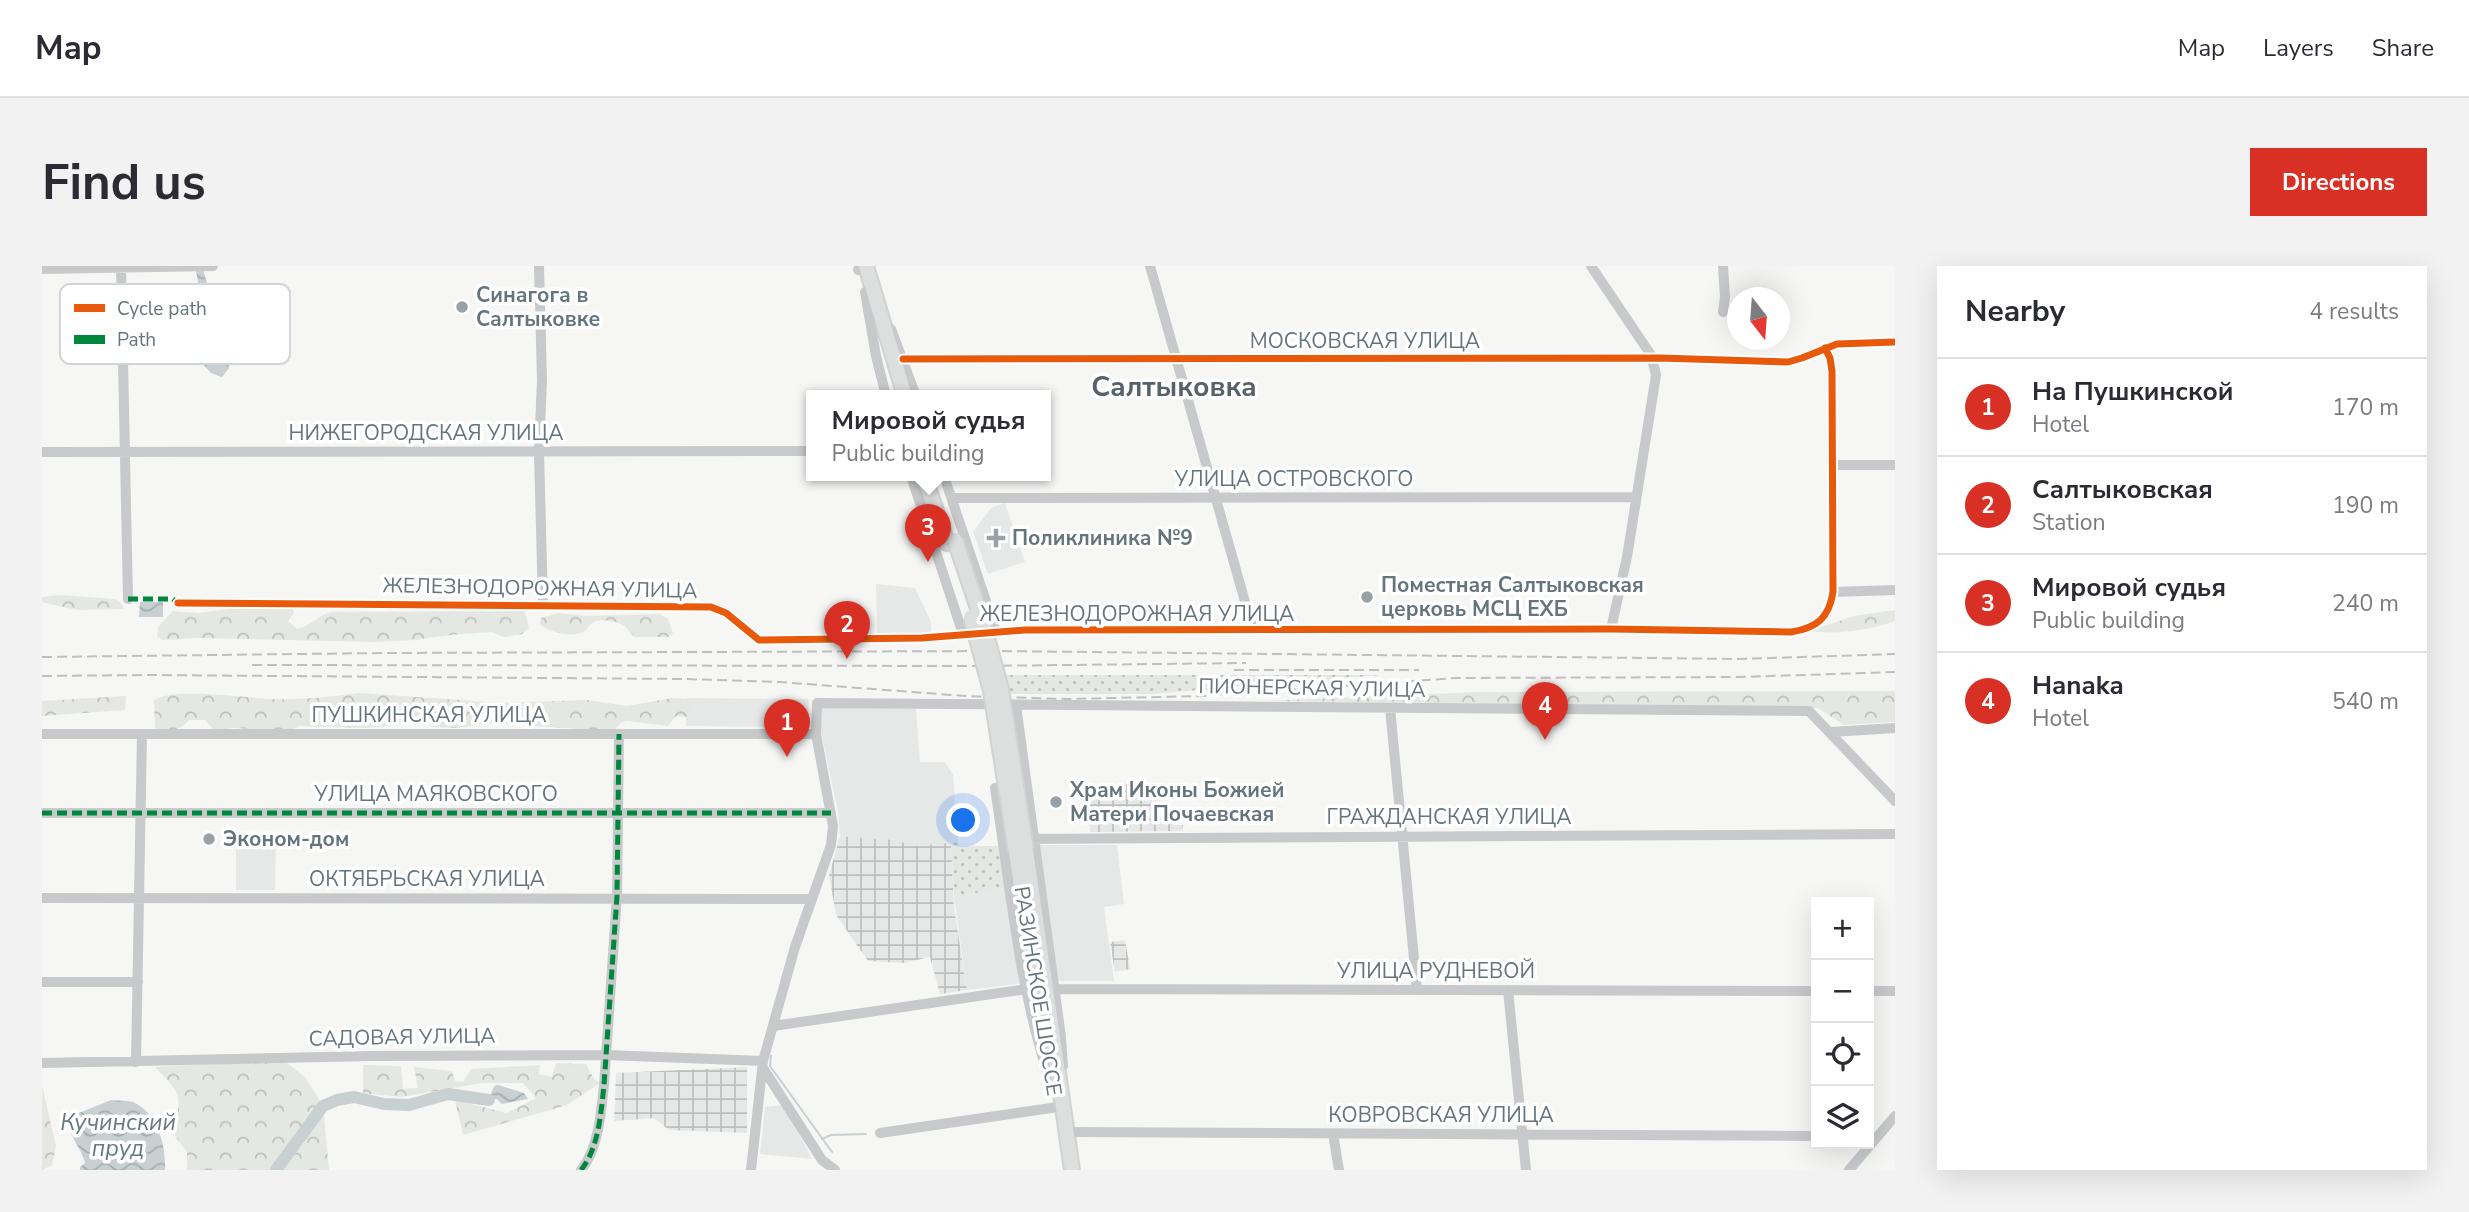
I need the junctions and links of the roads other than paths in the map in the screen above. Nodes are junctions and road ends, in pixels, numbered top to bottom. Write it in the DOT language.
graph roads {
  1 [pos="195,266"];
  2 [pos="202,266"];
  3 [pos="213,266"];
  4 [pos="539,266"];
  5 [pos="1150,266"];
  6 [pos="1591,266"];
  7 [pos="1723,266"];
  8 [pos="121,267"];
  9 [pos="42,269"];
  10 [pos="863,272"];
  11 [pos="1724,312"];
  12 [pos="1895,342"];
  13 [pos="1825,348"];
  14 [pos="1176,358"];
  15 [pos="1652,358"];
  16 [pos="903,359"];
  17 [pos="124,364"];
  18 [pos="884,390"];
  19 [pos="893,390"];
  20 [pos="903,390"];
  21 [pos="914,390"];
  22 [pos="806,451"];
  23 [pos="42,452"];
  24 [pos="126,452"];
  25 [pos="539,452"];
  26 [pos="1834,465"];
  27 [pos="1895,465"];
  28 [pos="913,481"];
  29 [pos="926,481"];
  30 [pos="934,481"];
  31 [pos="946,481"];
  32 [pos="1636,497"];
  33 [pos="952,498"];
  34 [pos="1216,498"];
  35 [pos="951,541"];
  36 [pos="1895,590"];
  37 [pos="1833,592"];
  38 [pos="984,593"];
  39 [pos="128,599"];
  40 [pos="178,603"];
  41 [pos="953,604"];
  42 [pos="543,605"];
  43 [pos="1611,629"];
  44 [pos="996,631"];
  45 [pos="1253,631"];
  46 [pos="963,634"];
  47 [pos="999,704"];
  48 [pos="1016,705"];
  49 [pos="1390,708"];
  50 [pos="1895,728"];
  51 [pos="1830,732"];
  52 [pos="42,734"];
  53 [pos="142,734"];
  54 [pos="619,734"];
  55 [pos="816,734"];
  56 [pos="1023,758"];
  57 [pos="1027,789"];
  58 [pos="1895,801"];
  59 [pos="42,813"];
  60 [pos="141,813"];
  61 [pos="619,813"];
  62 [pos="831,813"];
  63 [pos="1895,834"];
  64 [pos="1402,837"];
  65 [pos="1003,839"];
  66 [pos="1025,846"];
  67 [pos="42,898"];
  68 [pos="140,898"];
  69 [pos="617,899"];
  70 [pos="811,899"];
  71 [pos="42,982"];
  72 [pos="138,982"];
  73 [pos="1027,989"];
  74 [pos="1055,989"];
  75 [pos="1417,990"];
  76 [pos="1508,990"];
  77 [pos="1811,991"];
  78 [pos="1874,991"];
  79 [pos="1895,991"];
  80 [pos="773,1026"];
  81 [pos="606,1055"];
  82 [pos="136,1062"];
  83 [pos="42,1063"];
  84 [pos="763,1064"];
  85 [pos="1058,1091"];
  86 [pos="781,1096"];
  87 [pos="758,1101"];
  88 [pos="1058,1107"];
  89 [pos="1895,1116"];
  90 [pos="1066,1131"];
  91 [pos="880,1133"];
  92 [pos="1333,1134"];
  93 [pos="1521,1135"];
  94 [pos="1874,1135"];
  95 [pos="1811,1136"];
  96 [pos="1864,1149"];
  97 [pos="821,1165"];
  98 [pos="581,1170"];
  99 [pos="751,1170"];
  100 [pos="835,1170"];
  101 [pos="1072,1170"];
  102 [pos="1339,1170"];
  103 [pos="1526,1170"];
  104 [pos="1849,1170"];
  1 -- 2 [label="street"];
  1 -- 8 [label="street"];
  2 -- 3 [label="street"];
  4 -- 25 [label="street"];
  5 -- 14 [label="street"];
  6 -- 15 [label="street"];
  7 -- 11 [label="street"];
  8 -- 9 [label="street"];
  10 -- 16 [label="street"];
  10 -- 18 [label="street"];
  10 -- 19 [label="main road"];
  10 -- 20 [label="main road"];
  12 -- 13 [label="street, МОСКОВСКАЯ УЛИЦА"];
  13 -- 15 [label="street, МОСКОВСКАЯ УЛИЦА"];
  13 -- 26 [label="street"];
  14 -- 15 [label="street, МОСКОВСКАЯ УЛИЦА"];
  14 -- 16 [label="street, МОСКОВСКАЯ УЛИЦА"];
  14 -- 34 [label="street"];
  15 -- 32 [label="street"];
  16 -- 21 [label="street"];
  17 -- 24 [label="street"];
  22 -- 25 [label="street, НИЖЕГОРОДСКАЯ УЛИЦА"];
  23 -- 24 [label="street, НИЖЕГОРОДСКАЯ УЛИЦА"];
  24 -- 25 [label="street, НИЖЕГОРОДСКАЯ УЛИЦА"];
  24 -- 39 [label="street"];
  25 -- 42 [label="street"];
  26 -- 27 [label="street"];
  26 -- 37 [label="street"];
  28 -- 41 [label="street"];
  29 -- 35 [label="main road"];
  30 -- 35 [label="main road"];
  31 -- 33 [label="street"];
  32 -- 34 [label="street, УЛИЦА ОСТРОВСКОГО"];
  32 -- 43 [label="street"];
  33 -- 34 [label="street, УЛИЦА ОСТРОВСКОГО"];
  33 -- 38 [label="street"];
  34 -- 45 [label="street"];
  35 -- 66 [label="main road, РАЗИНСКОЕ ШОССЕ, bridge"];
  36 -- 37 [label="street"];
  37 -- 43 [label="street, ЖЕЛЕЗНОДОРОЖНАЯ УЛИЦА"];
  38 -- 41 [label="street"];
  38 -- 44 [label="street"];
  40 -- 42 [label="street, ЖЕЛЕЗНОДОРОЖНАЯ УЛИЦА"];
  41 -- 46 [label="street"];
  42 -- 46 [label="street, ЖЕЛЕЗНОДОРОЖНАЯ УЛИЦА"];
  43 -- 45 [label="street, ЖЕЛЕЗНОДОРОЖНАЯ УЛИЦА"];
  44 -- 45 [label="street, ЖЕЛЕЗНОДОРОЖНАЯ УЛИЦА"];
  44 -- 46 [label="street, ЖЕЛЕЗНОДОРОЖНАЯ УЛИЦА"];
  47 -- 48 [label="street, ПИОНЕРСКАЯ УЛИЦА"];
  47 -- 55 [label="street, ПИОНЕРСКАЯ УЛИЦА"];
  47 -- 56 [label="street"];
  48 -- 49 [label="street, ПИОНЕРСКАЯ УЛИЦА"];
  48 -- 56 [label="street"];
  49 -- 51 [label="street, ПИОНЕРСКАЯ УЛИЦА"];
  49 -- 64 [label="street"];
  50 -- 51 [label="street"];
  51 -- 58 [label="street, ПИОНЕРСКАЯ УЛИЦА"];
  52 -- 53 [label="street, ПУШКИНСКАЯ УЛИЦА"];
  53 -- 54 [label="street, ПУШКИНСКАЯ УЛИЦА"];
  53 -- 60 [label="street"];
  54 -- 55 [label="street, ПУШКИНСКАЯ УЛИЦА"];
  54 -- 61 [label="street"];
  55 -- 62 [label="street"];
  56 -- 57 [label="street"];
  57 -- 65 [label="street"];
  57 -- 66 [label="street"];
  59 -- 60 [label="street, УЛИЦА МАЯКОВСКОГО"];
  60 -- 61 [label="street, УЛИЦА МАЯКОВСКОГО"];
  60 -- 68 [label="street"];
  61 -- 62 [label="street, УЛИЦА МАЯКОВСКОГО"];
  61 -- 69 [label="street"];
  62 -- 70 [label="street"];
  63 -- 64 [label="street, ГРАЖДАНСКАЯ УЛИЦА"];
  64 -- 66 [label="street, ГРАЖДАНСКАЯ УЛИЦА"];
  64 -- 75 [label="street"];
  65 -- 66 [label="street, ГРАЖДАНСКАЯ УЛИЦА"];
  65 -- 73 [label="street"];
  66 -- 74 [label="street"];
  66 -- 85 [label="main road, РАЗИНСКОЕ ШОССЕ"];
  67 -- 68 [label="street, ОКТЯБРЬСКАЯ УЛИЦА"];
  68 -- 69 [label="street, ОКТЯБРЬСКАЯ УЛИЦА"];
  68 -- 72 [label="street"];
  69 -- 70 [label="street, ОКТЯБРЬСКАЯ УЛИЦА"];
  69 -- 81 [label="street"];
  70 -- 80 [label="street"];
  71 -- 72 [label="street"];
  72 -- 82 [label="street"];
  73 -- 80 [label="street"];
  73 -- 85 [label="street"];
  74 -- 75 [label="street, УЛИЦА РУДНЕВОЙ"];
  74 -- 85 [label="street"];
  75 -- 76 [label="street, УЛИЦА РУДНЕВОЙ"];
  76 -- 77 [label="street, УЛИЦА РУДНЕВОЙ"];
  76 -- 93 [label="street"];
  78 -- 79 [label="street"];
  80 -- 84 [label="street"];
  81 -- 82 [label="street, САДОВАЯ УЛИЦА"];
  81 -- 84 [label="street, САДОВАЯ УЛИЦА"];
  81 -- 98 [label="street"];
  82 -- 83 [label="street, САДОВАЯ УЛИЦА"];
  84 -- 86 [label="street"];
  84 -- 87 [label="street"];
  85 -- 88 [label="main road, РАЗИНСКОЕ ШОССЕ"];
  85 -- 90 [label="main road, РАЗИНСКОЕ ШОССЕ"];
  86 -- 87 [label="street"];
  86 -- 97 [label="street"];
  87 -- 99 [label="street"];
  88 -- 90 [label="main road, РАЗИНСКОЕ ШОССЕ"];
  88 -- 91 [label="street"];
  89 -- 94 [label="street"];
  90 -- 92 [label="street, КОВРОВСКАЯ УЛИЦА"];
  90 -- 101 [label="main road, РАЗИНСКОЕ ШОССЕ"];
  92 -- 93 [label="street, КОВРОВСКАЯ УЛИЦА"];
  92 -- 102 [label="street"];
  93 -- 95 [label="street, КОВРОВСКАЯ УЛИЦА"];
  93 -- 103 [label="street"];
  96 -- 104 [label="street"];
  97 -- 100 [label="street"];
}
